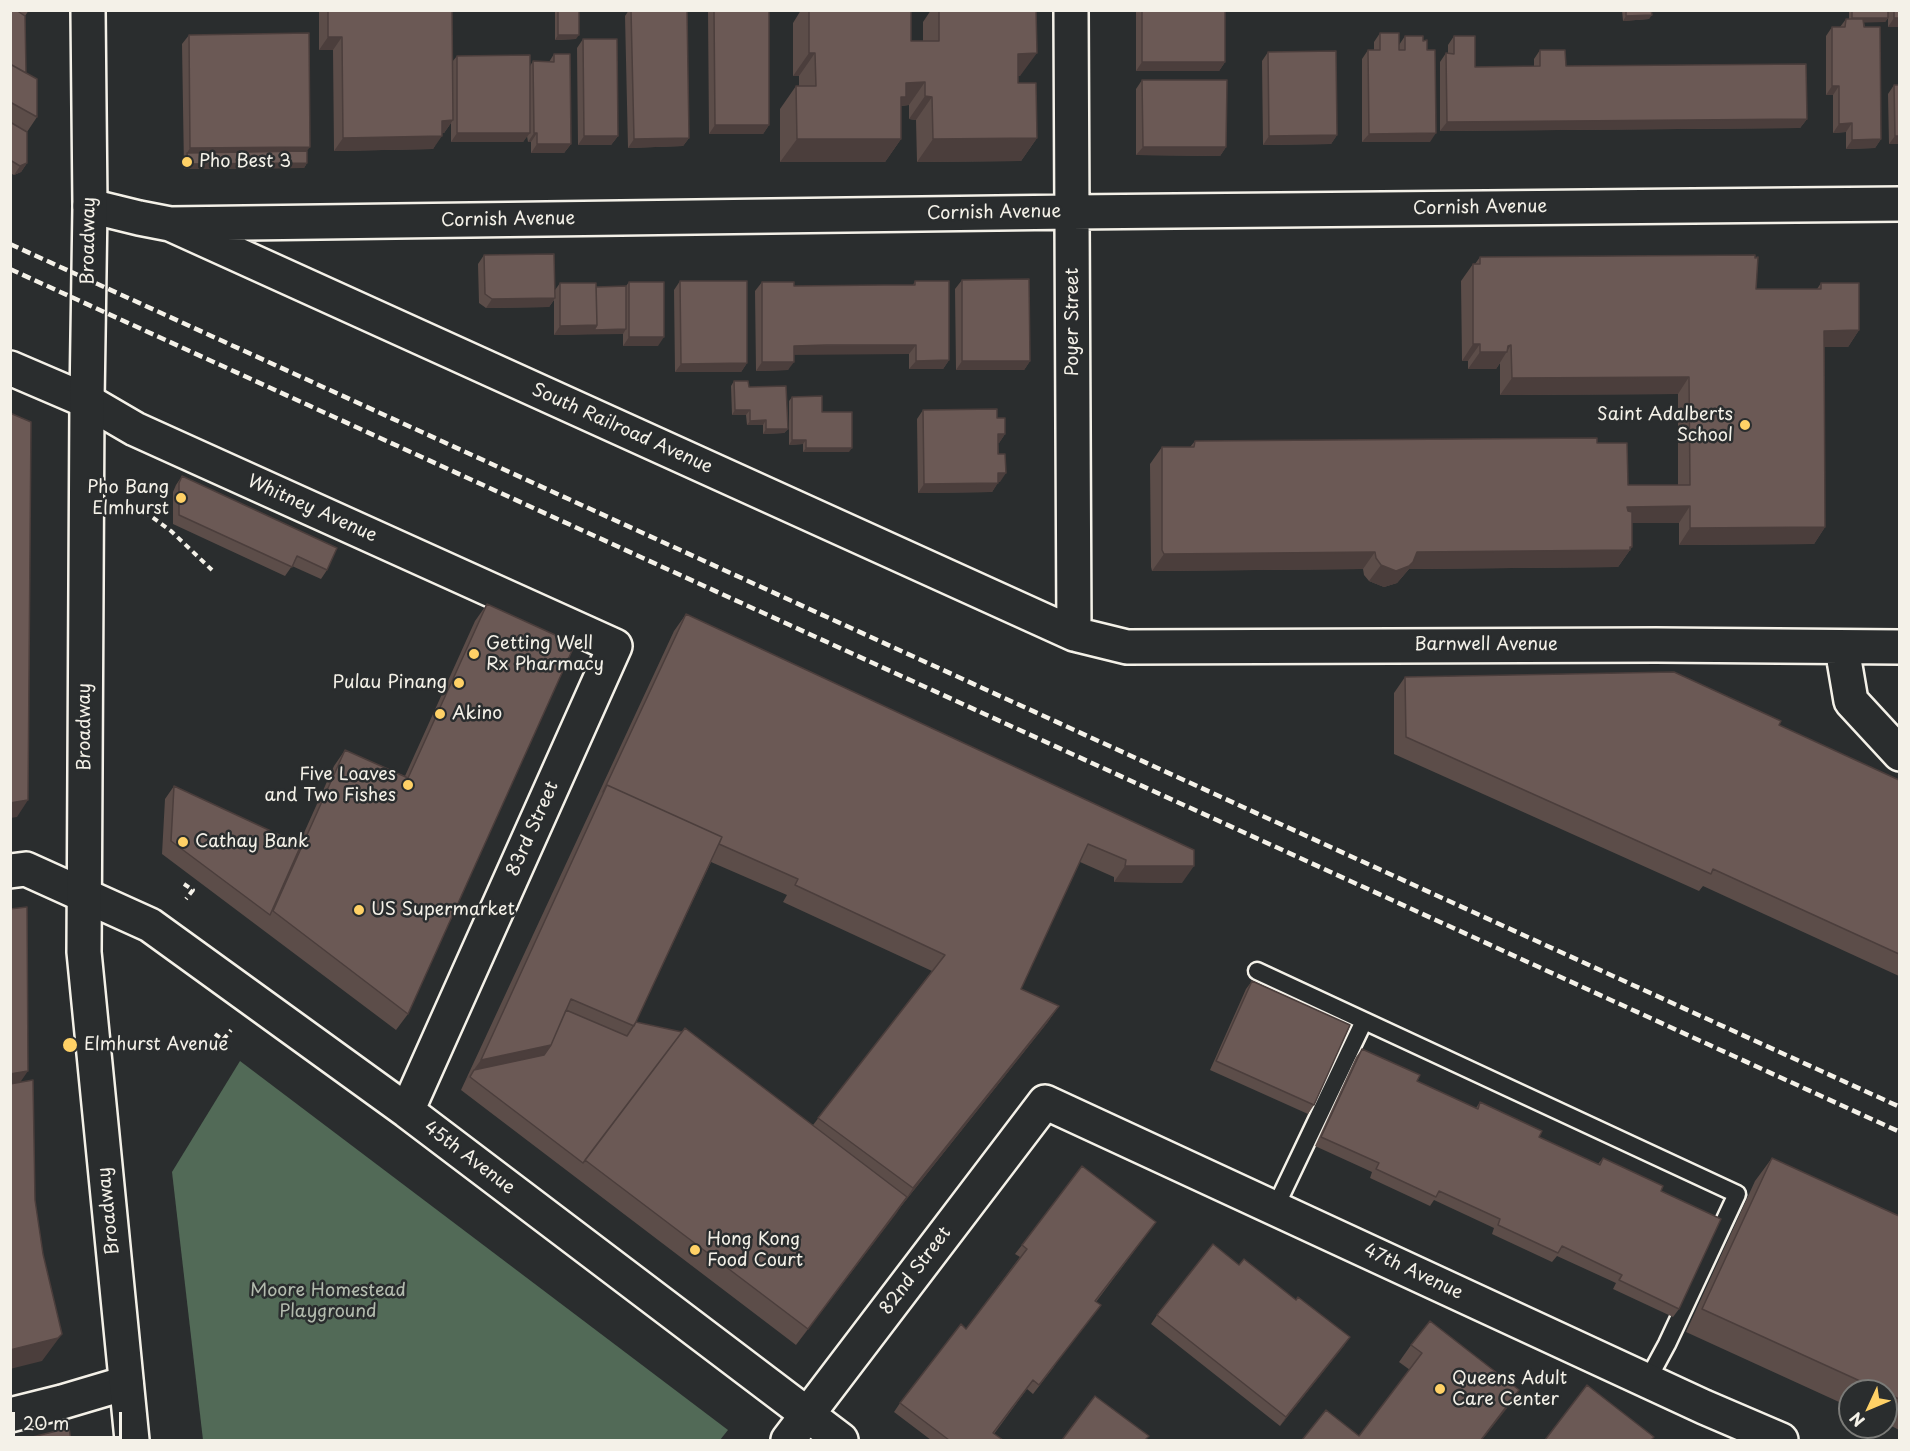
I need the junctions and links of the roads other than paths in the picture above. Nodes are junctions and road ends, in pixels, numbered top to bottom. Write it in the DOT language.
graph roads {
  1 [pos="88,10"];
  2 [pos="1071,10"];
  3 [pos="1899,204"];
  4 [pos="90,206"];
  5 [pos="1072,212"];
  6 [pos="170,224"];
  7 [pos="10,368"];
  8 [pos="87,401"];
  9 [pos="1074,634"];
  10 [pos="615,646"];
  11 [pos="1899,647"];
  12 [pos="1842,648"];
  13 [pos="1899,754"];
  14 [pos="10,871"];
  15 [pos="85,894"];
  16 [pos="1257,972"];
  17 [pos="1364,1021"];
  18 [pos="1045,1102"];
  19 [pos="407,1111"];
  20 [pos="1275,1208"];
  21 [pos="1647,1381"];
  22 [pos="126,1383"];
  23 [pos="10,1415"];
  24 [pos="807,1415"];
  25 [pos="132,1440"];
  26 [pos="788,1440"];
  27 [pos="841,1440"];
  28 [pos="1781,1440"];
  1 -- 4 [label="street, Broadway"];
  2 -- 5 [label="street, Poyer Street"];
  3 -- 5 [label="street, Cornish Avenue"];
  4 -- 6 [label="street, Cornish Avenue"];
  4 -- 8 [label="street, Broadway"];
  5 -- 6 [label="street, Cornish Avenue"];
  5 -- 9 [label="street, Poyer Street"];
  6 -- 9 [label="street, South Railroad Avenue"];
  7 -- 8 [label="street, Whitney Avenue"];
  8 -- 10 [label="street, Whitney Avenue"];
  8 -- 15 [label="street, Broadway"];
  9 -- 12 [label="street, Barnwell Avenue"];
  10 -- 19 [label="street, 83rd Street"];
  11 -- 12 [label="street, Barnwell Avenue"];
  12 -- 13 [label="street"];
  14 -- 15 [label="street"];
  15 -- 19 [label="street, 45th Avenue"];
  15 -- 22 [label="street, Broadway"];
  16 -- 17 [label="lane"];
  17 -- 20 [label="lane"];
  17 -- 21 [label="lane"];
  18 -- 20 [label="street, 47th Avenue"];
  18 -- 24 [label="street, 82nd Street"];
  19 -- 24 [label="street, 45th Avenue"];
  20 -- 21 [label="street, 47th Avenue"];
  21 -- 28 [label="street, 47th Avenue"];
  22 -- 23 [label="street"];
  22 -- 25 [label="street, Broadway"];
  24 -- 26 [label="street, 82nd Street"];
  24 -- 27 [label="street, 45th Avenue"];
}
